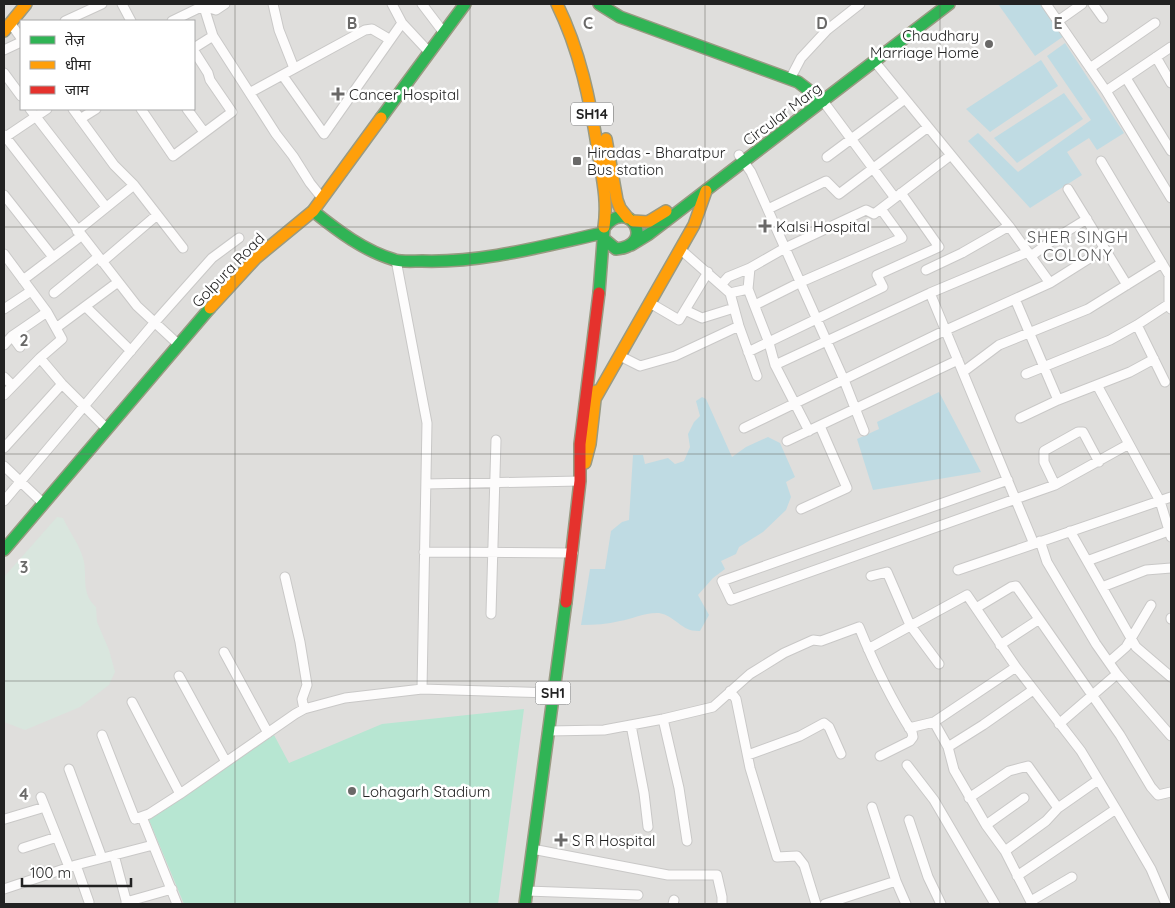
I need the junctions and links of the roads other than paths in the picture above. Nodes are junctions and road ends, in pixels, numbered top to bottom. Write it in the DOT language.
graph roads {
  1 [pos="26,4"];
  2 [pos="102,4"];
  3 [pos="122,4"];
  4 [pos="225,4"];
  5 [pos="273,4"];
  6 [pos="392,4"];
  7 [pos="422,4"];
  8 [pos="465,4"];
  9 [pos="557,4"];
  10 [pos="568,4"];
  11 [pos="599,4"];
  12 [pos="860,4"];
  13 [pos="934,4"];
  14 [pos="949,4"];
  15 [pos="1046,4"];
  16 [pos="1082,4"];
  17 [pos="1094,4"];
  18 [pos="203,5"];
  19 [pos="81,8"];
  20 [pos="1102,18"];
  21 [pos="66,20"];
  22 [pos="130,20"];
  23 [pos="174,20"];
  24 [pos="1058,21"];
  25 [pos="402,23"];
  26 [pos="1156,23"];
  27 [pos="6,27"];
  28 [pos="444,32"];
  29 [pos="214,36"];
  30 [pos="20,37"];
  31 [pos="389,39"];
  32 [pos="20,42"];
  33 [pos="1171,47"];
  34 [pos="195,49"];
  35 [pos="4,50"];
  36 [pos="195,52"];
  37 [pos="429,52"];
  38 [pos="1156,58"];
  39 [pos="875,62"];
  40 [pos="294,68"];
  41 [pos="1090,68"];
  42 [pos="4,72"];
  43 [pos="283,76"];
  44 [pos="1126,78"];
  45 [pos="790,79"];
  46 [pos="1171,83"];
  47 [pos="1106,91"];
  48 [pos="251,92"];
  49 [pos="20,95"];
  50 [pos="819,99"];
  51 [pos="905,99"];
  52 [pos="74,110"];
  53 [pos="94,110"];
  54 [pos="142,110"];
  55 [pos="187,110"];
  56 [pos="33,113"];
  57 [pos="80,119"];
  58 [pos="928,127"];
  59 [pos="1171,131"];
  60 [pos="204,132"];
  61 [pos="1162,136"];
  62 [pos="4,137"];
  63 [pos="852,139"];
  64 [pos="1171,151"];
  65 [pos="951,155"];
  66 [pos="826,157"];
  67 [pos="742,159"];
  68 [pos="1101,161"];
  69 [pos="874,169"];
  70 [pos="134,184"];
  71 [pos="1068,189"];
  72 [pos="706,191"];
  73 [pos="4,195"];
  74 [pos="898,196"];
  75 [pos="322,198"];
  76 [pos="1171,198"];
  77 [pos="106,207"];
  78 [pos="768,209"];
  79 [pos="881,209"];
  80 [pos="313,211"];
  81 [pos="157,214"];
  82 [pos="1087,219"];
  83 [pos="630,220"];
  84 [pos="1009,226"];
  85 [pos="79,233"];
  86 [pos="604,233"];
  87 [pos="239,238"];
  88 [pos="629,247"];
  89 [pos="183,248"];
  90 [pos="785,248"];
  91 [pos="1104,249"];
  92 [pos="680,250"];
  93 [pos="4,254"];
  94 [pos="1029,254"];
  95 [pos="53,257"];
  96 [pos="100,259"];
  97 [pos="396,260"];
  98 [pos="1162,263"];
  99 [pos="750,268"];
  100 [pos="926,270"];
  101 [pos="708,272"];
  102 [pos="1170,275"];
  103 [pos="23,280"];
  104 [pos="118,282"];
  105 [pos="801,282"];
  106 [pos="1050,283"];
  107 [pos="721,285"];
  108 [pos="1126,286"];
  109 [pos="748,289"];
  110 [pos="31,291"];
  111 [pos="54,293"];
  112 [pos="730,293"];
  113 [pos="930,293"];
  114 [pos="1015,299"];
  115 [pos="650,303"];
  116 [pos="755,305"];
  117 [pos="1170,306"];
  118 [pos="86,307"];
  119 [pos="734,308"];
  120 [pos="4,309"];
  121 [pos="685,310"];
  122 [pos="47,312"];
  123 [pos="818,320"];
  124 [pos="155,322"];
  125 [pos="1137,325"];
  126 [pos="739,326"];
  127 [pos="56,328"];
  128 [pos="946,330"];
  129 [pos="1030,332"];
  130 [pos="12,336"];
  131 [pos="827,341"];
  132 [pos="770,343"];
  133 [pos="4,346"];
  134 [pos="179,346"];
  135 [pos="20,347"];
  136 [pos="131,351"];
  137 [pos="748,352"];
  138 [pos="620,356"];
  139 [pos="40,358"];
  140 [pos="1154,359"];
  141 [pos="958,360"];
  142 [pos="775,365"];
  143 [pos="1044,366"];
  144 [pos="963,372"];
  145 [pos="1026,374"];
  146 [pos="757,376"];
  147 [pos="4,377"];
  148 [pos="844,380"];
  149 [pos="1165,382"];
  150 [pos="62,384"];
  151 [pos="1097,385"];
  152 [pos="12,386"];
  153 [pos="4,395"];
  154 [pos="595,399"];
  155 [pos="1058,400"];
  156 [pos="794,404"];
  157 [pos="84,407"];
  158 [pos="855,409"];
  159 [pos="1020,418"];
  160 [pos="820,426"];
  161 [pos="744,428"];
  162 [pos="107,430"];
  163 [pos="808,431"];
  164 [pos="864,431"];
  165 [pos="496,440"];
  166 [pos="787,441"];
  167 [pos="1129,444"];
  168 [pos="4,448"];
  169 [pos="1099,462"];
  170 [pos="4,466"];
  171 [pos="1008,480"];
  172 [pos="20,481"];
  173 [pos="580,481"];
  174 [pos="495,483"];
  175 [pos="426,484"];
  176 [pos="1055,485"];
  177 [pos="1171,497"];
  178 [pos="1016,500"];
  179 [pos="4,501"];
  180 [pos="1160,501"];
  181 [pos="44,504"];
  182 [pos="801,509"];
  183 [pos="1070,531"];
  184 [pos="1171,532"];
  185 [pos="1037,542"];
  186 [pos="4,550"];
  187 [pos="424,552"];
  188 [pos="493,553"];
  189 [pos="573,553"];
  190 [pos="1087,560"];
  191 [pos="1171,568"];
  192 [pos="958,570"];
  193 [pos="871,576"];
  194 [pos="286,577"];
  195 [pos="1102,587"];
  196 [pos="1151,605"];
  197 [pos="976,608"];
  198 [pos="491,614"];
  199 [pos="1038,620"];
  200 [pos="910,625"];
  201 [pos="1132,639"];
  202 [pos="1000,645"];
  203 [pos="868,649"];
  204 [pos="224,652"];
  205 [pos="1109,662"];
  206 [pos="939,664"];
  207 [pos="1016,667"];
  208 [pos="1117,674"];
  209 [pos="180,676"];
  210 [pos="1171,677"];
  211 [pos="422,689"];
  212 [pos="1033,690"];
  213 [pos="730,691"];
  214 [pos="553,693"];
  215 [pos="1092,695"];
  216 [pos="132,702"];
  217 [pos="304,709"];
  218 [pos="663,719"];
  219 [pos="934,722"];
  220 [pos="1059,724"];
  221 [pos="631,725"];
  222 [pos="910,728"];
  223 [pos="548,731"];
  224 [pos="268,733"];
  225 [pos="102,735"];
  226 [pos="1171,736"];
  227 [pos="948,747"];
  228 [pos="841,754"];
  229 [pos="748,755"];
  230 [pos="880,756"];
  231 [pos="226,762"];
  232 [pos="907,765"];
  233 [pos="69,769"];
  234 [pos="1098,780"];
  235 [pos="1171,792"];
  236 [pos="180,794"];
  237 [pos="40,796"];
  238 [pos="969,798"];
  239 [pos="1024,798"];
  240 [pos="45,807"];
  241 [pos="872,807"];
  242 [pos="1058,808"];
  243 [pos="1116,809"];
  244 [pos="142,817"];
  245 [pos="5,819"];
  246 [pos="908,820"];
  247 [pos="986,824"];
  248 [pos="648,827"];
  249 [pos="57,838"];
  250 [pos="687,840"];
  251 [pos="153,845"];
  252 [pos="23,848"];
  253 [pos="532,849"];
  254 [pos="1005,851"];
  255 [pos="114,855"];
  256 [pos="102,858"];
  257 [pos="73,866"];
  258 [pos="1017,876"];
  259 [pos="1072,877"];
  260 [pos="896,881"];
  261 [pos="4,889"];
  262 [pos="172,889"];
  263 [pos="526,891"];
  264 [pos="638,895"];
  265 [pos="89,902"];
  266 [pos="126,903"];
  267 [pos="1031,903"];
  268 [pos="177,904"];
  269 [pos="525,904"];
  270 [pos="722,904"];
  271 [pos="816,904"];
  272 [pos="825,904"];
  273 [pos="906,904"];
  274 [pos="941,904"];
  275 [pos="995,904"];
  276 [pos="1166,904"];
  1 -- 27 [label="main road"];
  2 -- 19 [label="street"];
  3 -- 22 [label="street"];
  4 -- 18 [label="street"];
  5 -- 40 [label="street"];
  6 -- 25 [label="street"];
  7 -- 28 [label="street"];
  8 -- 28 [label="main road, Golpura Road"];
  9 -- 86 [label="main road, SH14"];
  10 -- 83 [label="main road, SH14"];
  11 -- 45 [label="main road"];
  12 -- 45 [label="street"];
  13 -- 50 [label="main road, Circular Marg"];
  14 -- 39 [label="main road, Circular Marg"];
  15 -- 24 [label="street"];
  16 -- 24 [label="street"];
  17 -- 20 [label="street"];
  18 -- 23 [label="street"];
  18 -- 29 [label="street"];
  19 -- 21 [label="street"];
  24 -- 41 [label="street"];
  25 -- 31 [label="street"];
  25 -- 37 [label="street"];
  26 -- 41 [label="street"];
  27 -- 30 [label="street"];
  28 -- 37 [label="main road, Golpura Road"];
  29 -- 34 [label="street"];
  29 -- 48 [label="street"];
  31 -- 40 [label="street"];
  31 -- 43 [label="street"];
  32 -- 35 [label="street"];
  33 -- 38 [label="street"];
  36 -- 60 [label="street"];
  37 -- 75 [label="main road, Golpura Road"];
  38 -- 44 [label="street"];
  38 -- 46 [label="street"];
  39 -- 50 [label="main road, Circular Marg"];
  39 -- 51 [label="street"];
  40 -- 43 [label="street"];
  41 -- 47 [label="street"];
  42 -- 49 [label="street"];
  43 -- 48 [label="street"];
  44 -- 47 [label="street"];
  44 -- 61 [label="street"];
  45 -- 50 [label="main road"];
  47 -- 76 [label="street"];
  48 -- 75 [label="street"];
  50 -- 63 [label="street"];
  50 -- 67 [label="main road, Circular Marg"];
  51 -- 58 [label="street"];
  51 -- 63 [label="street"];
  52 -- 57 [label="street"];
  53 -- 57 [label="street"];
  54 -- 60 [label="street"];
  55 -- 60 [label="street"];
  56 -- 62 [label="street"];
  56 -- 77 [label="street"];
  57 -- 70 [label="street"];
  58 -- 65 [label="street"];
  58 -- 69 [label="street"];
  59 -- 61 [label="street"];
  61 -- 64 [label="street"];
  62 -- 85 [label="street"];
  63 -- 66 [label="street"];
  63 -- 69 [label="street"];
  65 -- 74 [label="street"];
  65 -- 84 [label="street"];
  67 -- 72 [label="main road, Circular Marg"];
  67 -- 78 [label="street"];
  67 -- 83 [label="main road, Circular Marg"];
  68 -- 98 [label="street"];
  69 -- 74 [label="street"];
  69 -- 78 [label="street"];
  70 -- 77 [label="street"];
  70 -- 81 [label="street"];
  71 -- 82 [label="street"];
  72 -- 88 [label="main road, Circular Marg"];
  72 -- 92 [label="main road"];
  73 -- 95 [label="street"];
  74 -- 79 [label="street"];
  74 -- 123 [label="street"];
  75 -- 80 [label="main road, Golpura Road"];
  77 -- 85 [label="street"];
  78 -- 90 [label="street"];
  79 -- 90 [label="street"];
  79 -- 105 [label="street"];
  80 -- 97 [label="main road"];
  80 -- 134 [label="main road, Golpura Road"];
  81 -- 89 [label="street"];
  81 -- 96 [label="street"];
  82 -- 91 [label="street"];
  82 -- 94 [label="street"];
  83 -- 86 [label="main road"];
  83 -- 88 [label="main road"];
  84 -- 94 [label="street"];
  84 -- 100 [label="street"];
  85 -- 95 [label="street"];
  85 -- 96 [label="street"];
  86 -- 88 [label="main road"];
  86 -- 97 [label="main road"];
  86 -- 173 [label="main road, SH1"];
  87 -- 124 [label="street"];
  88 -- 154 [label="main road, SH1"];
  90 -- 99 [label="street"];
  90 -- 105 [label="street"];
  91 -- 106 [label="street"];
  91 -- 108 [label="street"];
  92 -- 101 [label="street"];
  92 -- 115 [label="main road"];
  93 -- 103 [label="street"];
  94 -- 106 [label="street"];
  94 -- 113 [label="street"];
  95 -- 103 [label="street"];
  96 -- 104 [label="street"];
  96 -- 111 [label="street"];
  97 -- 175 [label="street"];
  98 -- 102 [label="street"];
  98 -- 108 [label="street"];
  99 -- 107 [label="street"];
  99 -- 109 [label="street"];
  101 -- 107 [label="street"];
  101 -- 121 [label="street"];
  102 -- 117 [label="street"];
  103 -- 110 [label="street"];
  104 -- 118 [label="street"];
  104 -- 124 [label="street"];
  105 -- 116 [label="street"];
  105 -- 123 [label="street"];
  106 -- 114 [label="street"];
  107 -- 112 [label="street"];
  108 -- 129 [label="street"];
  109 -- 112 [label="street"];
  109 -- 116 [label="street"];
  110 -- 120 [label="street"];
  110 -- 122 [label="street"];
  112 -- 119 [label="street"];
  113 -- 128 [label="street"];
  113 -- 131 [label="street"];
  114 -- 128 [label="street"];
  114 -- 129 [label="street"];
  115 -- 121 [label="street"];
  115 -- 138 [label="main road"];
  116 -- 132 [label="street"];
  117 -- 125 [label="street"];
  118 -- 127 [label="street"];
  118 -- 136 [label="street"];
  119 -- 121 [label="street"];
  119 -- 126 [label="street"];
  122 -- 127 [label="street"];
  122 -- 130 [label="street"];
  123 -- 131 [label="street"];
  123 -- 132 [label="street"];
  124 -- 134 [label="street"];
  124 -- 136 [label="street"];
  125 -- 140 [label="street"];
  125 -- 143 [label="street"];
  126 -- 137 [label="street"];
  126 -- 138 [label="street"];
  127 -- 139 [label="street"];
  128 -- 141 [label="street"];
  128 -- 148 [label="street"];
  129 -- 143 [label="street"];
  129 -- 144 [label="street"];
  130 -- 133 [label="street"];
  130 -- 135 [label="street"];
  131 -- 142 [label="street"];
  131 -- 148 [label="street"];
  132 -- 137 [label="street"];
  132 -- 142 [label="street"];
  134 -- 162 [label="main road, Golpura Road"];
  136 -- 157 [label="street"];
  137 -- 146 [label="street"];
  138 -- 154 [label="main road"];
  139 -- 150 [label="street"];
  139 -- 152 [label="street"];
  140 -- 149 [label="street"];
  140 -- 151 [label="street"];
  141 -- 144 [label="street"];
  141 -- 158 [label="street"];
  142 -- 156 [label="street"];
  143 -- 145 [label="street"];
  143 -- 155 [label="street"];
  144 -- 171 [label="street"];
  147 -- 152 [label="street"];
  148 -- 156 [label="street"];
  148 -- 158 [label="street"];
  150 -- 157 [label="street"];
  150 -- 168 [label="street"];
  151 -- 155 [label="street"];
  151 -- 167 [label="street"];
  152 -- 153 [label="street"];
  154 -- 173 [label="main road, SH1"];
  155 -- 159 [label="street"];
  156 -- 161 [label="street"];
  156 -- 163 [label="street"];
  157 -- 162 [label="street"];
  157 -- 172 [label="street"];
  158 -- 160 [label="street"];
  158 -- 164 [label="street"];
  160 -- 163 [label="street"];
  160 -- 182 [label="street"];
  162 -- 181 [label="main road, Golpura Road"];
  163 -- 166 [label="street"];
  165 -- 174 [label="street"];
  167 -- 169 [label="street"];
  167 -- 180 [label="street"];
  169 -- 176 [label="street"];
  169 -- 176 [label="street"];
  170 -- 172 [label="street"];
  171 -- 178 [label="street"];
  171 -- 178 [label="street"];
  172 -- 179 [label="street"];
  172 -- 181 [label="street"];
  173 -- 174 [label="street"];
  173 -- 189 [label="main road, SH1"];
  174 -- 175 [label="street"];
  174 -- 188 [label="street"];
  175 -- 187 [label="street"];
  176 -- 178 [label="street"];
  177 -- 180 [label="street"];
  178 -- 185 [label="street"];
  180 -- 183 [label="street"];
  180 -- 184 [label="street"];
  181 -- 186 [label="main road, Golpura Road"];
  183 -- 185 [label="street"];
  183 -- 190 [label="street"];
  184 -- 190 [label="street"];
  185 -- 192 [label="street"];
  185 -- 205 [label="street"];
  187 -- 188 [label="street"];
  187 -- 211 [label="street"];
  188 -- 189 [label="street"];
  188 -- 198 [label="street"];
  189 -- 214 [label="main road, SH1"];
  190 -- 195 [label="street"];
  191 -- 195 [label="street"];
  193 -- 200 [label="street"];
  194 -- 217 [label="street"];
  195 -- 201 [label="street"];
  196 -- 201 [label="street"];
  197 -- 199 [label="street"];
  197 -- 200 [label="street"];
  197 -- 202 [label="street"];
  199 -- 202 [label="street"];
  199 -- 215 [label="street"];
  200 -- 203 [label="street"];
  200 -- 206 [label="street"];
  201 -- 205 [label="street"];
  201 -- 210 [label="street"];
  202 -- 207 [label="street"];
  203 -- 213 [label="street"];
  203 -- 222 [label="street"];
  204 -- 224 [label="street"];
  205 -- 208 [label="street"];
  207 -- 212 [label="street"];
  207 -- 219 [label="street"];
  208 -- 215 [label="street"];
  208 -- 226 [label="street"];
  209 -- 231 [label="street"];
  211 -- 214 [label="street"];
  211 -- 217 [label="street"];
  212 -- 220 [label="street"];
  212 -- 227 [label="street"];
  213 -- 218 [label="street"];
  213 -- 229 [label="street"];
  214 -- 223 [label="main road, SH1"];
  215 -- 220 [label="street"];
  215 -- 235 [label="street"];
  216 -- 236 [label="street"];
  217 -- 224 [label="street"];
  218 -- 221 [label="street"];
  218 -- 250 [label="street"];
  219 -- 222 [label="street"];
  219 -- 227 [label="street"];
  220 -- 234 [label="street"];
  221 -- 223 [label="street"];
  221 -- 248 [label="street"];
  222 -- 230 [label="street"];
  223 -- 253 [label="main road, SH1"];
  224 -- 231 [label="street"];
  225 -- 244 [label="street"];
  227 -- 238 [label="street"];
  228 -- 229 [label="street"];
  229 -- 271 [label="street"];
  231 -- 236 [label="street"];
  232 -- 275 [label="street"];
  233 -- 256 [label="street"];
  234 -- 242 [label="street"];
  234 -- 243 [label="street"];
  236 -- 244 [label="street"];
  237 -- 240 [label="street"];
  238 -- 242 [label="street"];
  238 -- 247 [label="street"];
  239 -- 247 [label="street"];
  240 -- 245 [label="street"];
  240 -- 249 [label="street"];
  241 -- 260 [label="street"];
  242 -- 254 [label="street"];
  243 -- 258 [label="street"];
  243 -- 276 [label="street"];
  244 -- 251 [label="street"];
  246 -- 274 [label="street"];
  247 -- 254 [label="street"];
  249 -- 252 [label="street"];
  249 -- 257 [label="street"];
  251 -- 255 [label="street"];
  251 -- 262 [label="street"];
  253 -- 263 [label="main road, SH1"];
  253 -- 270 [label="street"];
  254 -- 258 [label="street"];
  255 -- 256 [label="street"];
  255 -- 266 [label="street"];
  256 -- 257 [label="street"];
  257 -- 261 [label="street"];
  257 -- 265 [label="street"];
  258 -- 267 [label="street"];
  259 -- 267 [label="street"];
  260 -- 272 [label="street"];
  260 -- 273 [label="street"];
  262 -- 266 [label="street"];
  262 -- 268 [label="street"];
  263 -- 264 [label="street"];
  263 -- 269 [label="main road, SH1"];
}
